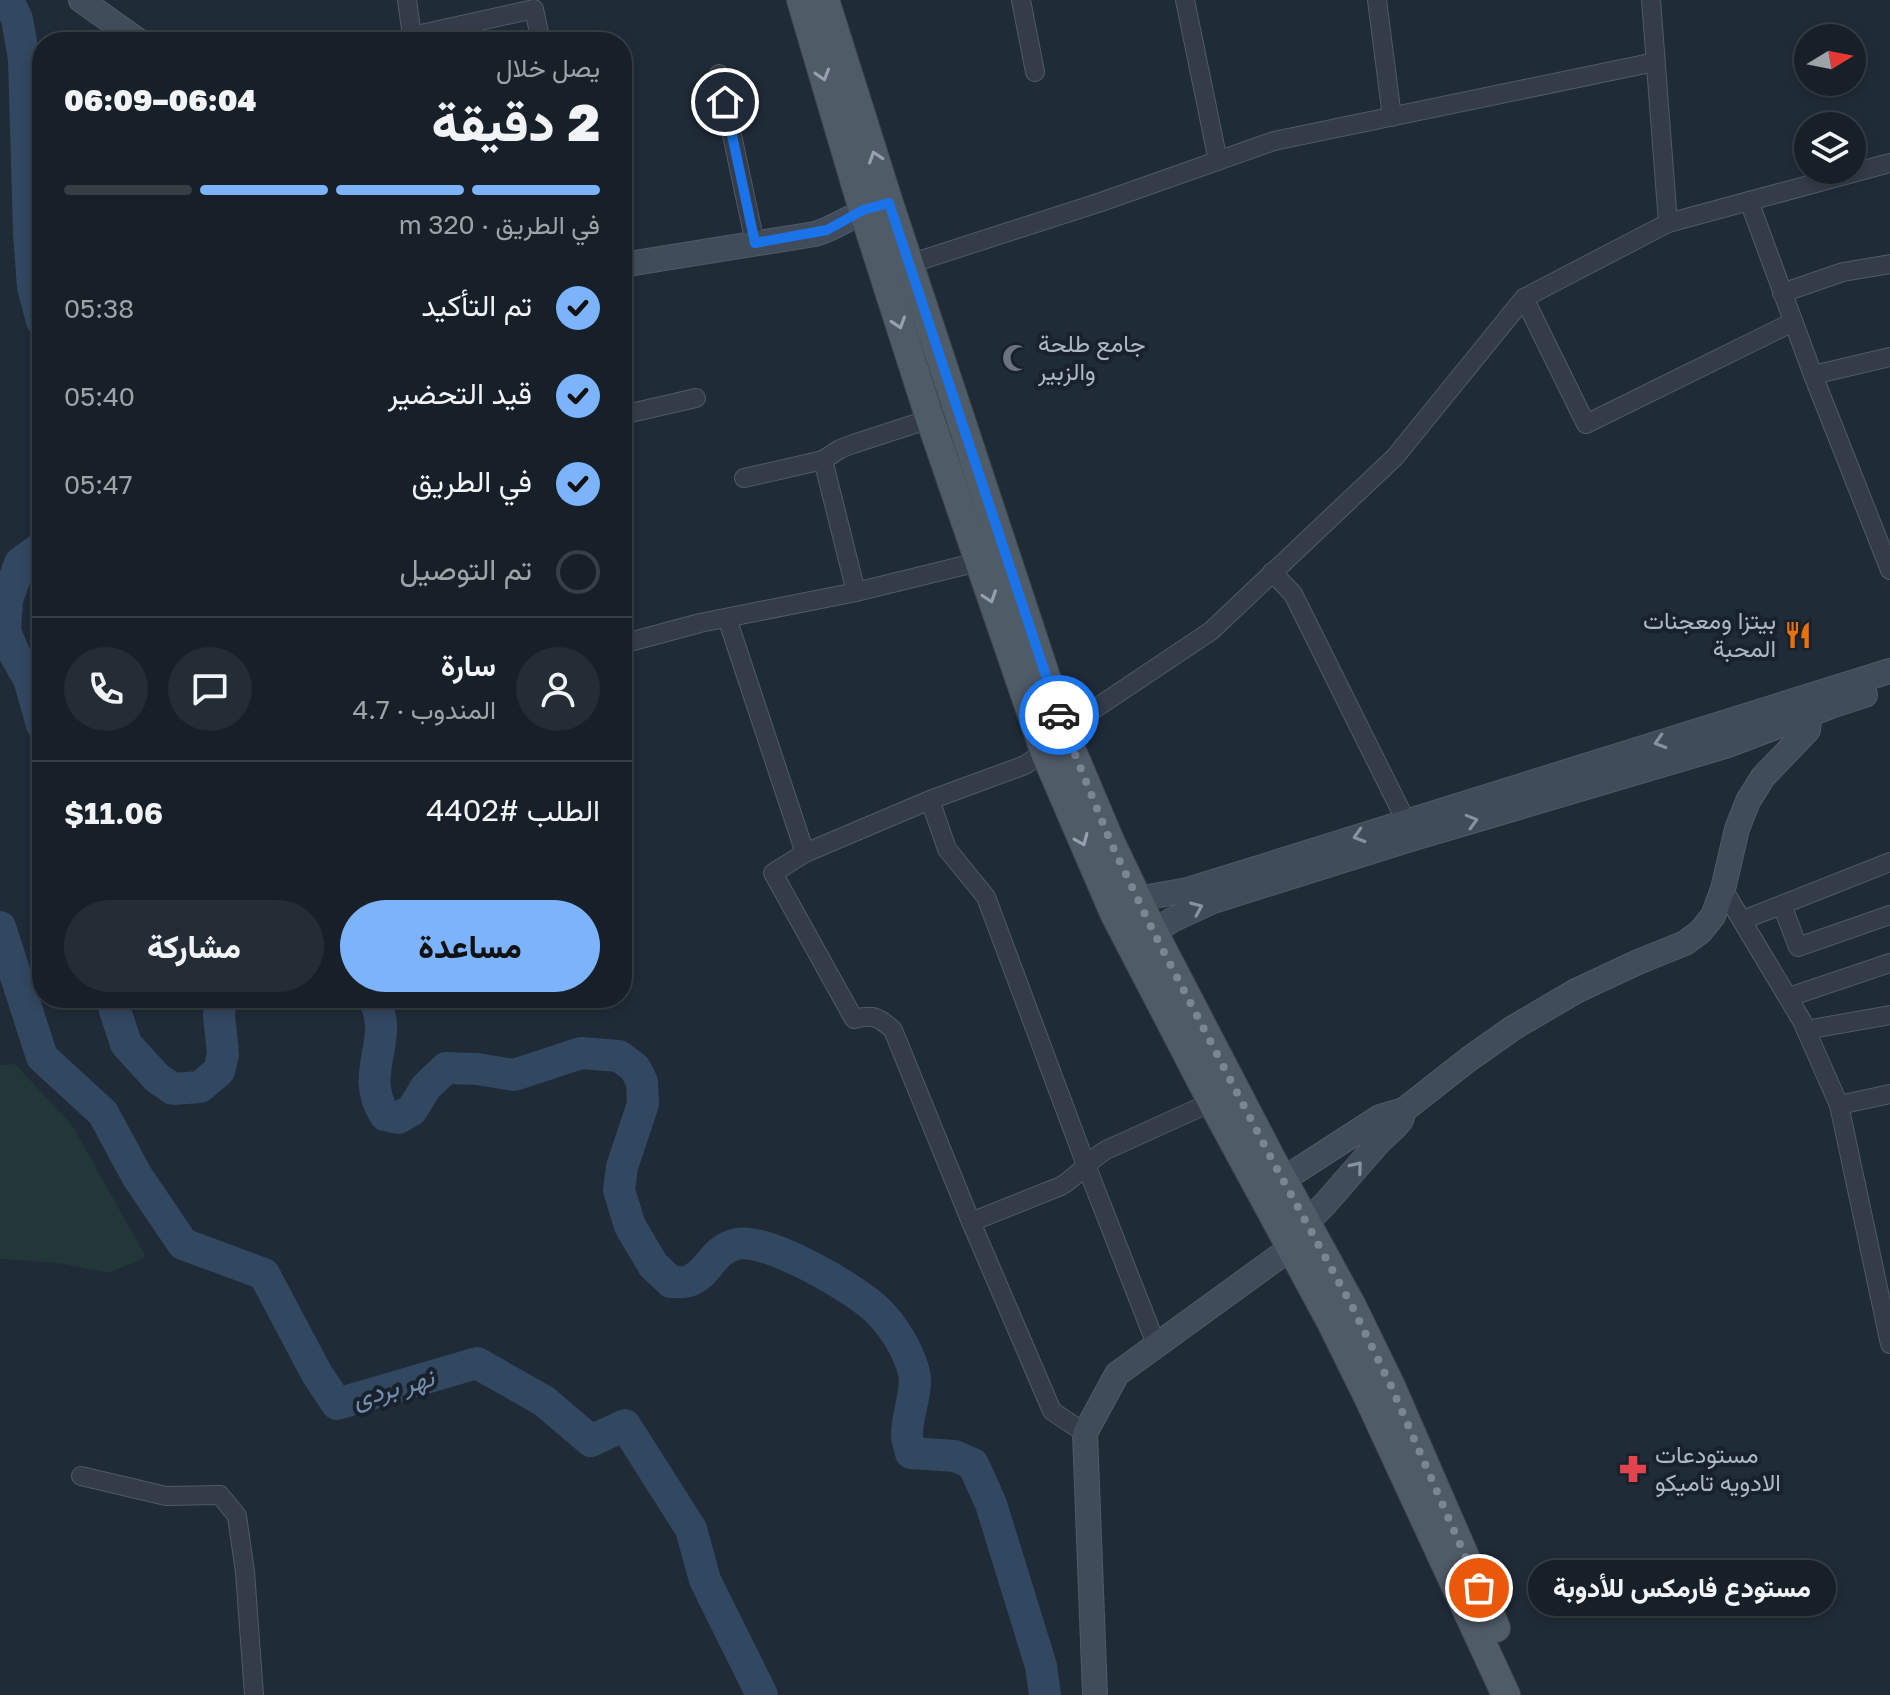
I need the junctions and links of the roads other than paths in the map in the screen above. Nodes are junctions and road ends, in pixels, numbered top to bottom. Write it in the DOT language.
graph roads {
  1 [pos="81,0"];
  2 [pos="407,0"];
  3 [pos="801,0"];
  4 [pos="825,0"];
  5 [pos="1021,0"];
  6 [pos="1185,0"];
  7 [pos="1377,0"];
  8 [pos="1651,0"];
  9 [pos="126,32"];
  10 [pos="411,32"];
  11 [pos="465,32"];
  12 [pos="539,32"];
  13 [pos="1655,62"];
  14 [pos="1035,72"];
  15 [pos="719,74"];
  16 [pos="1392,117"];
  17 [pos="1218,161"];
  18 [pos="1890,163"];
  19 [pos="1749,201"];
  20 [pos="876,206"];
  21 [pos="1668,223"];
  22 [pos="755,243"];
  23 [pos="632,263"];
  24 [pos="909,264"];
  25 [pos="1890,264"];
  26 [pos="1782,293"];
  27 [pos="1524,298"];
  28 [pos="1793,322"];
  29 [pos="1890,357"];
  30 [pos="1813,375"];
  31 [pos="696,398"];
  32 [pos="632,413"];
  33 [pos="930,419"];
  34 [pos="823,460"];
  35 [pos="744,478"];
  36 [pos="978,562"];
  37 [pos="1890,570"];
  38 [pos="1272,572"];
  39 [pos="856,592"];
  40 [pos="727,618"];
  41 [pos="632,642"];
  42 [pos="1890,671"];
  43 [pos="1890,687"];
  44 [pos="1806,706"];
  45 [pos="1745,727"];
  46 [pos="1065,734"];
  47 [pos="1045,753"];
  48 [pos="930,800"];
  49 [pos="1406,821"];
  50 [pos="805,853"];
  51 [pos="1890,862"];
  52 [pos="1723,889"];
  53 [pos="1782,905"];
  54 [pos="1126,906"];
  55 [pos="1890,915"];
  56 [pos="1743,920"];
  57 [pos="1141,938"];
  58 [pos="1890,963"];
  59 [pos="1789,997"];
  60 [pos="1890,1015"];
  61 [pos="1806,1030"];
  62 [pos="1890,1094"];
  63 [pos="1212,1102"];
  64 [pos="1839,1105"];
  65 [pos="1404,1110"];
  66 [pos="1086,1165"];
  67 [pos="1284,1179"];
  68 [pos="971,1222"];
  69 [pos="1307,1222"];
  70 [pos="1292,1247"];
  71 [pos="1156,1344"];
  72 [pos="1890,1344"];
  73 [pos="1085,1433"];
  74 [pos="81,1476"];
  75 [pos="1446,1539"];
  76 [pos="254,1695"];
  77 [pos="1095,1695"];
  78 [pos="1506,1695"];
  79 [pos="1525,1695"];
  1 -- 9 [label="street"];
  2 -- 10 [label="street"];
  3 -- 20 [label="main road, one-way"];
  20 -- 4 [label="main road, one-way"];
  5 -- 14 [label="street"];
  6 -- 17 [label="street"];
  7 -- 16 [label="street"];
  8 -- 13 [label="street"];
  11 -- 12 [label="street"];
  13 -- 16 [label="street"];
  13 -- 21 [label="street"];
  15 -- 22 [label="street"];
  16 -- 17 [label="street"];
  17 -- 24 [label="street"];
  18 -- 19 [label="street"];
  19 -- 21 [label="street"];
  19 -- 26 [label="street"];
  20 -- 22 [label="street"];
  20 -- 24 [label="main road"];
  20 -- 33 [label="main road, one-way"];
  21 -- 27 [label="street"];
  22 -- 23 [label="street"];
  24 -- 46 [label="main road"];
  25 -- 26 [label="street"];
  26 -- 28 [label="street"];
  27 -- 28 [label="street"];
  27 -- 38 [label="street"];
  28 -- 30 [label="street"];
  29 -- 30 [label="street"];
  30 -- 37 [label="street"];
  31 -- 32 [label="street"];
  33 -- 34 [label="street"];
  33 -- 36 [label="main road"];
  34 -- 35 [label="street"];
  34 -- 39 [label="street"];
  36 -- 39 [label="street"];
  36 -- 47 [label="main road, one-way"];
  38 -- 46 [label="street"];
  38 -- 49 [label="street"];
  39 -- 40 [label="street"];
  40 -- 41 [label="street"];
  40 -- 50 [label="street"];
  42 -- 44 [label="street"];
  43 -- 44 [label="street"];
  44 -- 45 [label="street"];
  44 -- 52 [label="street"];
  45 -- 49 [label="street, one-way"];
  57 -- 45 [label="street, one-way"];
  46 -- 47 [label="street"];
  46 -- 54 [label="main road"];
  47 -- 48 [label="street"];
  47 -- 54 [label="main road, one-way"];
  48 -- 50 [label="street"];
  48 -- 66 [label="street"];
  49 -- 54 [label="street, one-way"];
  50 -- 68 [label="street"];
  51 -- 53 [label="street"];
  52 -- 56 [label="street"];
  52 -- 65 [label="street"];
  53 -- 55 [label="street"];
  53 -- 56 [label="street"];
  54 -- 57 [label="main road"];
  56 -- 59 [label="street"];
  57 -- 63 [label="main road"];
  57 -- 67 [label="main road"];
  58 -- 59 [label="street"];
  59 -- 61 [label="street"];
  60 -- 61 [label="street"];
  61 -- 64 [label="street"];
  62 -- 64 [label="street"];
  63 -- 66 [label="street"];
  63 -- 70 [label="main road"];
  64 -- 72 [label="street"];
  65 -- 67 [label="street"];
  69 -- 65 [label="street, one-way"];
  66 -- 68 [label="street"];
  66 -- 71 [label="street"];
  67 -- 69 [label="main road"];
  68 -- 73 [label="street"];
  69 -- 75 [label="main road"];
  70 -- 71 [label="street"];
  70 -- 75 [label="main road"];
  71 -- 73 [label="street"];
  73 -- 77 [label="street"];
  74 -- 76 [label="street"];
  75 -- 78 [label="main road"];
  75 -- 79 [label="main road"];
}
